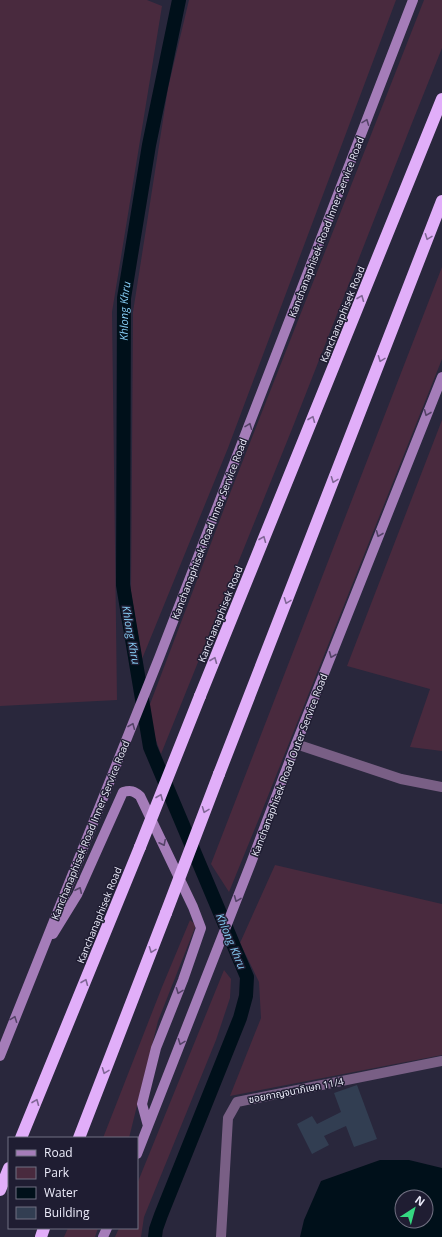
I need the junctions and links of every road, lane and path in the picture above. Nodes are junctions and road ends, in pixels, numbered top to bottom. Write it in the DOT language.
graph roads {
  1 [pos="413,0"];
  2 [pos="442,99"];
  3 [pos="442,201"];
  4 [pos="442,377"];
  5 [pos="296,744"];
  6 [pos="442,787"];
  7 [pos="38,960"];
  8 [pos="0,1056"];
  9 [pos="442,1061"];
  10 [pos="148,1126"];
  11 [pos="21,1137"];
  12 [pos="79,1137"];
  13 [pos="138,1151"];
  14 [pos="8,1170"];
  15 [pos="0,1190"];
  16 [pos="221,1237"];
  7 -- 1 [label="main road, Kanchanaphisek Road Inner Service Road, one-way"];
  11 -- 2 [label="highway, Kanchanaphisek Road, one-way, bridge"];
  3 -- 12 [label="highway, one-way, bridge"];
  4 -- 5 [label="main road, Kanchanaphisek Road Outer Service Road, one-way"];
  5 -- 6 [label="street"];
  5 -- 10 [label="main road, Kanchanaphisek Road Outer Service Road, one-way"];
  8 -- 7 [label="main road, Kanchanaphisek Road Inner Service Road, one-way"];
  7 -- 10 [label="main road, one-way"];
  9 -- 16 [label="street, ซอยกาญจนาภิเษก 11/4"];
  10 -- 13 [label="main road, Kanchanaphisek Road Outer Service Road"];
  14 -- 15 [label="highway"];
}
